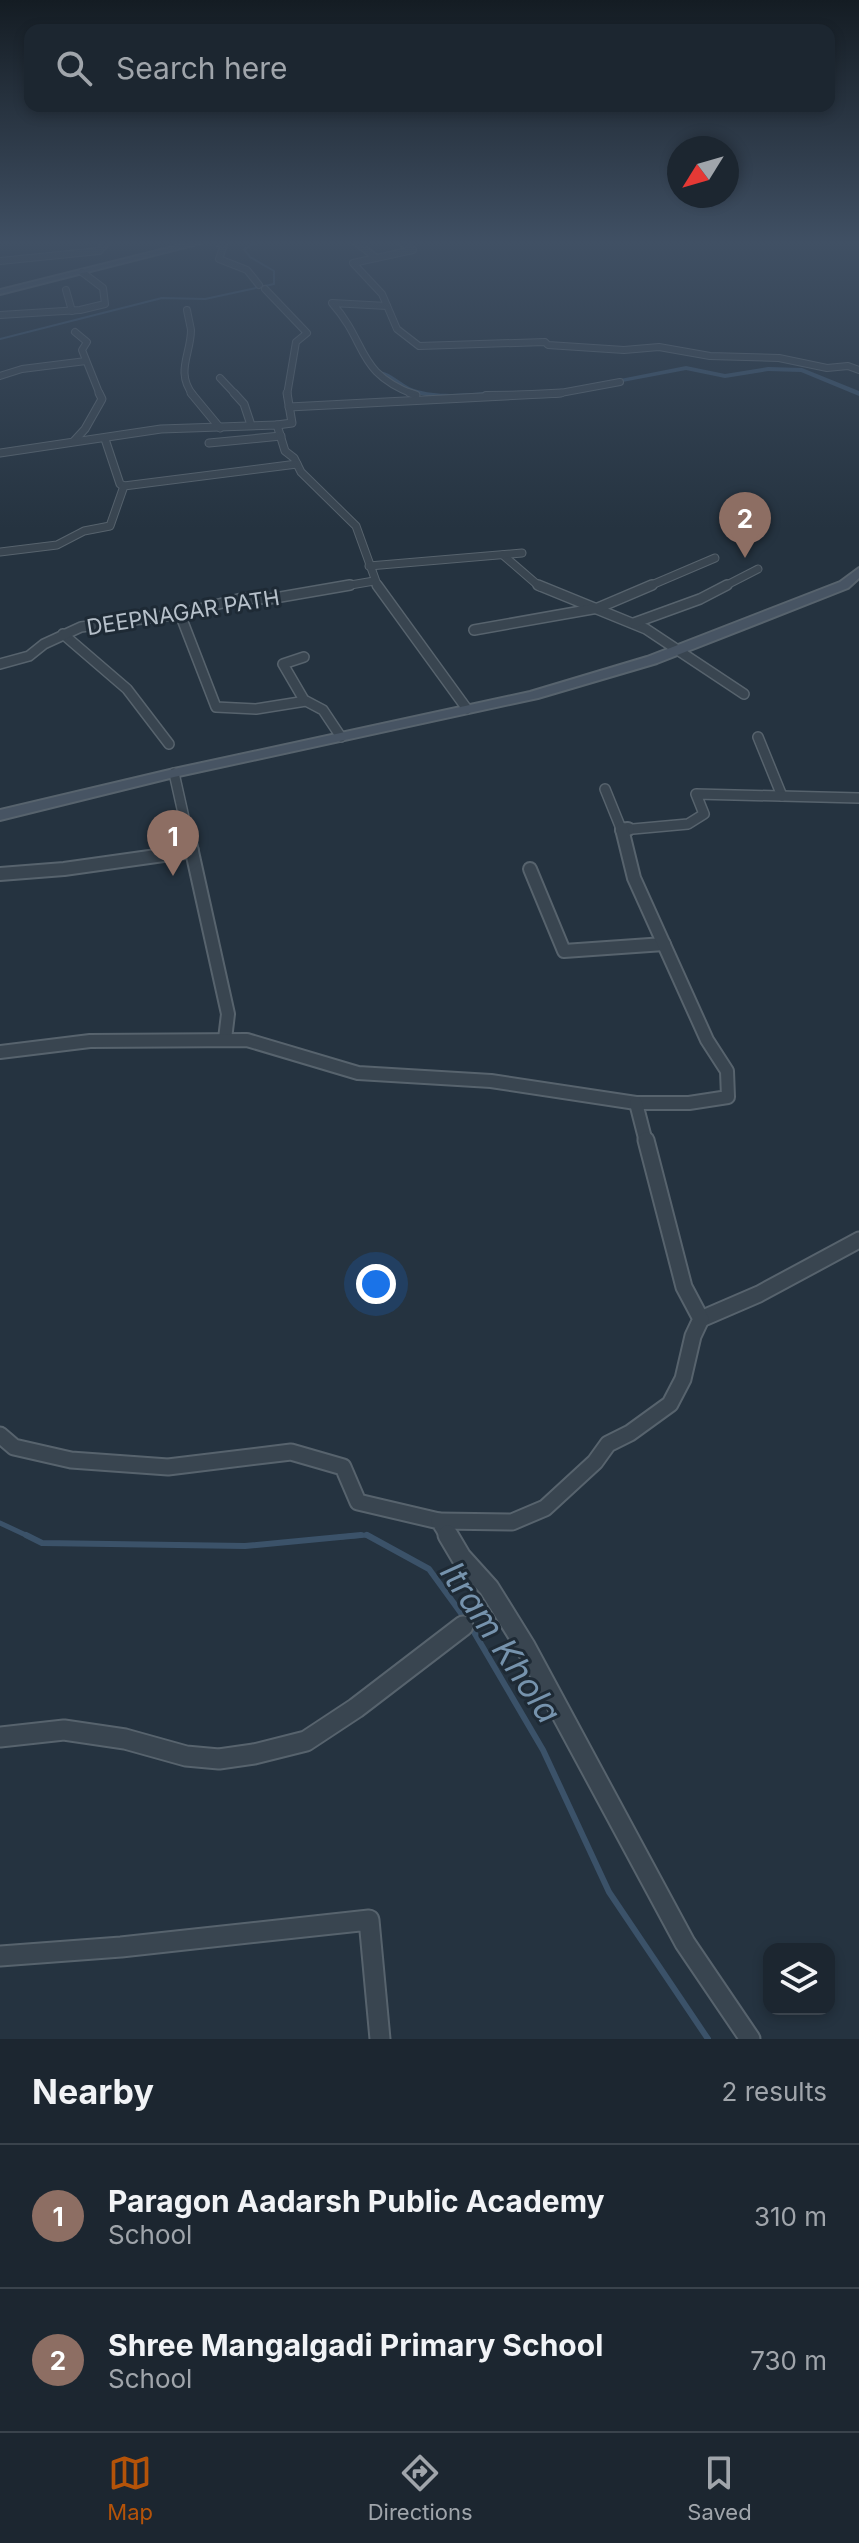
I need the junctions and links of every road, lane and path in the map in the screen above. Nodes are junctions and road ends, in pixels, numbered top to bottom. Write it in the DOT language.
graph roads {
  1 [pos="82,338"];
  2 [pos="189,338"];
  3 [pos="303,338"];
  4 [pos="356,338"];
  5 [pos="409,338"];
  6 [pos="86,361"];
  7 [pos="859,370"];
  8 [pos="0,376"];
  9 [pos="220,378"];
  10 [pos="620,382"];
  11 [pos="418,398"];
  12 [pos="289,407"];
  13 [pos="251,425"];
  14 [pos="277,425"];
  15 [pos="220,428"];
  16 [pos="281,436"];
  17 [pos="105,439"];
  18 [pos="74,441"];
  19 [pos="209,443"];
  20 [pos="0,453"];
  21 [pos="297,464"];
  22 [pos="124,486"];
  23 [pos="0,552"];
  24 [pos="522,553"];
  25 [pos="503,555"];
  26 [pos="715,558"];
  27 [pos="369,566"];
  28 [pos="758,569"];
  29 [pos="859,572"];
  30 [pos="374,581"];
  31 [pos="598,608"];
  32 [pos="180,614"];
  33 [pos="634,623"];
  34 [pos="474,630"];
  35 [pos="63,634"];
  36 [pos="678,649"];
  37 [pos="304,657"];
  38 [pos="0,664"];
  39 [pos="744,694"];
  40 [pos="304,700"];
  41 [pos="467,709"];
  42 [pos="341,737"];
  43 [pos="758,737"];
  44 [pos="169,744"];
  45 [pos="174,773"];
  46 [pos="605,789"];
  47 [pos="782,796"];
  48 [pos="859,798"];
  49 [pos="0,815"];
  50 [pos="622,830"];
  51 [pos="192,851"];
  52 [pos="530,869"];
  53 [pos="0,874"];
  54 [pos="664,944"];
  55 [pos="225,1039"];
  56 [pos="0,1052"];
  57 [pos="636,1103"];
  58 [pos="859,1240"];
  59 [pos="701,1319"];
  60 [pos="0,1435"];
  61 [pos="439,1521"];
  62 [pos="463,1626"];
  63 [pos="0,1737"];
  64 [pos="0,1956"];
  65 [pos="380,2039"];
  66 [pos="750,2039"];
  1 -- 6 [label="street"];
  2 -- 15 [label="street"];
  3 -- 12 [label="street"];
  4 -- 11 [label="street"];
  5 -- 7 [label="street"];
  6 -- 8 [label="street"];
  6 -- 18 [label="street"];
  9 -- 13 [label="street"];
  10 -- 11 [label="street"];
  11 -- 12 [label="street"];
  12 -- 14 [label="street"];
  13 -- 14 [label="street"];
  13 -- 15 [label="street"];
  14 -- 16 [label="street"];
  15 -- 17 [label="street"];
  16 -- 19 [label="street"];
  16 -- 21 [label="street"];
  17 -- 18 [label="street"];
  17 -- 22 [label="street"];
  18 -- 20 [label="street"];
  21 -- 22 [label="street"];
  21 -- 27 [label="street"];
  22 -- 23 [label="street"];
  24 -- 25 [label="street"];
  25 -- 27 [label="street"];
  25 -- 31 [label="street"];
  26 -- 31 [label="street"];
  27 -- 30 [label="street"];
  28 -- 33 [label="street"];
  29 -- 36 [label="street"];
  30 -- 32 [label="street, DEEPNAGAR PATH"];
  30 -- 41 [label="street"];
  31 -- 33 [label="street"];
  31 -- 34 [label="street"];
  32 -- 35 [label="street, DEEPNAGAR PATH"];
  32 -- 40 [label="street"];
  33 -- 36 [label="street"];
  35 -- 38 [label="street, DEEPNAGAR PATH"];
  35 -- 44 [label="street"];
  36 -- 39 [label="street"];
  36 -- 41 [label="street"];
  37 -- 40 [label="street"];
  40 -- 42 [label="street"];
  41 -- 42 [label="street"];
  42 -- 45 [label="street"];
  43 -- 47 [label="street"];
  45 -- 49 [label="street"];
  45 -- 51 [label="street"];
  46 -- 50 [label="street"];
  47 -- 48 [label="street"];
  47 -- 50 [label="street"];
  50 -- 54 [label="street"];
  51 -- 53 [label="street"];
  51 -- 55 [label="street"];
  52 -- 54 [label="street"];
  54 -- 57 [label="street"];
  55 -- 56 [label="street"];
  55 -- 57 [label="street"];
  57 -- 59 [label="street"];
  58 -- 59 [label="street"];
  59 -- 61 [label="street"];
  60 -- 61 [label="street"];
  61 -- 66 [label="street"];
  62 -- 63 [label="street"];
  64 -- 65 [label="street"];
}
